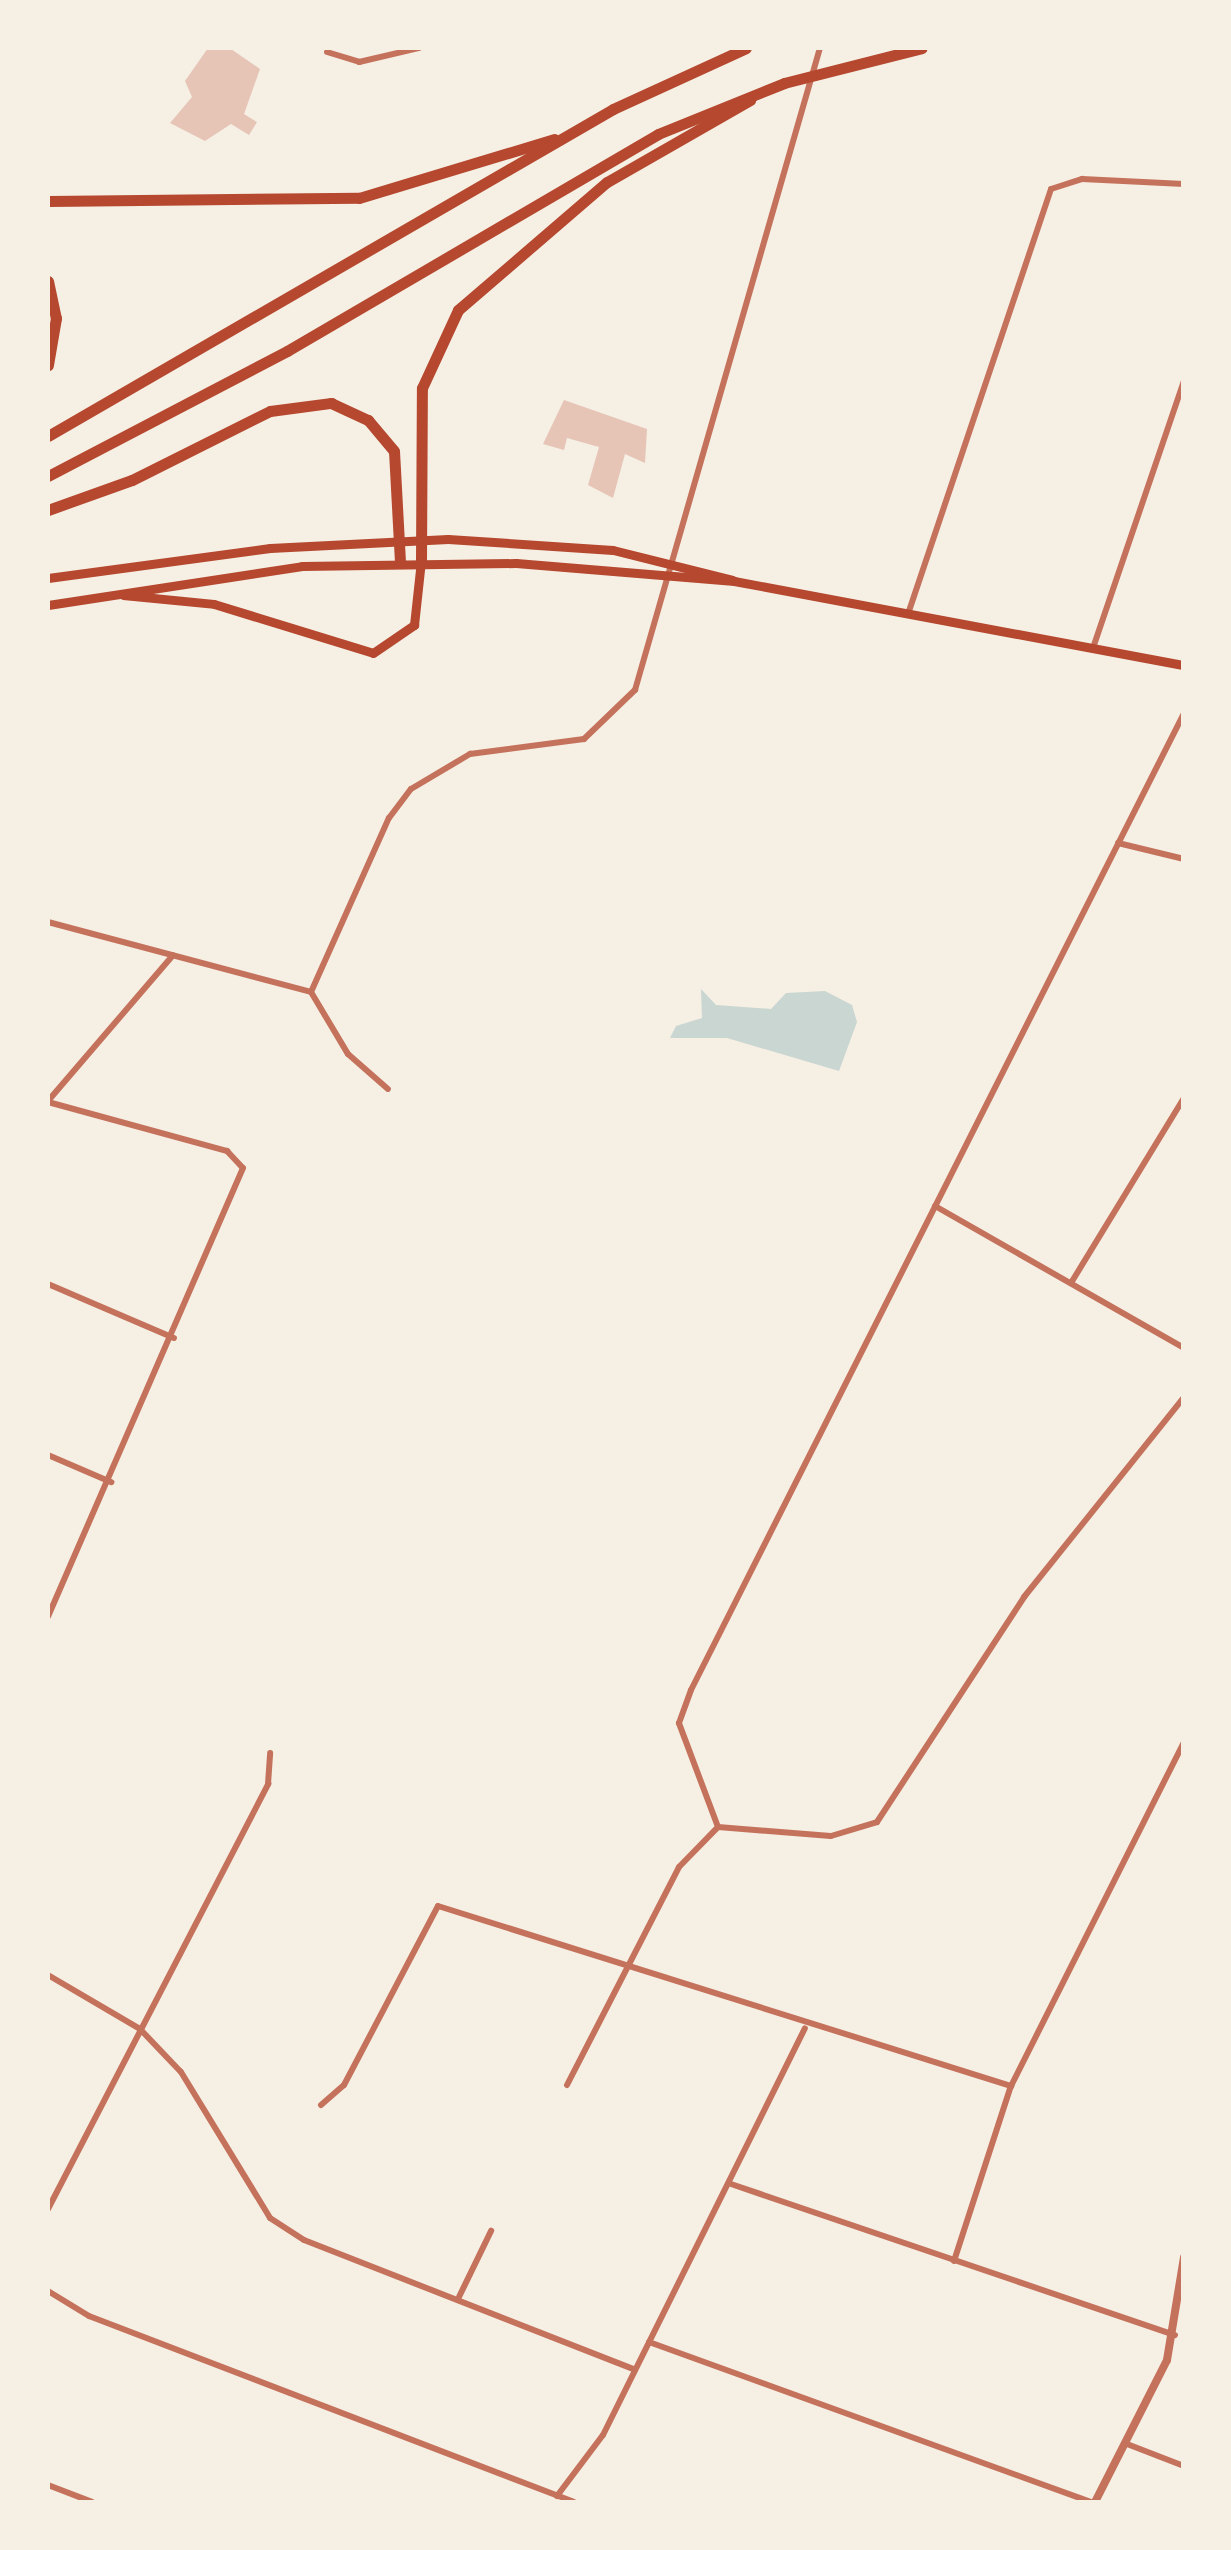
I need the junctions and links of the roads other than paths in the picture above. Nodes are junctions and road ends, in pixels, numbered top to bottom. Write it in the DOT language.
graph roads {
  1 [pos="418,48"];
  2 [pos="746,48"];
  3 [pos="820,48"];
  4 [pos="922,48"];
  5 [pos="326,52"];
  6 [pos="761,91"];
  7 [pos="564,137"];
  8 [pos="1184,184"];
  9 [pos="48,201"];
  10 [pos="48,282"];
  11 [pos="48,364"];
  12 [pos="1184,380"];
  13 [pos="48,436"];
  14 [pos="48,476"];
  15 [pos="48,510"];
  16 [pos="400,540"];
  17 [pos="421,540"];
  18 [pos="667,559"];
  19 [pos="421,560"];
  20 [pos="400,561"];
  21 [pos="48,578"];
  22 [pos="662,578"];
  23 [pos="734,581"];
  24 [pos="106,594"];
  25 [pos="48,605"];
  26 [pos="908,614"];
  27 [pos="1093,648"];
  28 [pos="1184,665"];
  29 [pos="1184,713"];
  30 [pos="1118,844"];
  31 [pos="1184,859"];
  32 [pos="48,922"];
  33 [pos="173,955"];
  34 [pos="311,992"];
  35 [pos="388,1089"];
  36 [pos="1184,1098"];
  37 [pos="48,1102"];
  38 [pos="935,1206"];
  39 [pos="1071,1283"];
  40 [pos="48,1284"];
  41 [pos="174,1338"];
  42 [pos="1184,1348"];
  43 [pos="1184,1397"];
  44 [pos="48,1454"];
  45 [pos="111,1482"];
  46 [pos="48,1616"];
  47 [pos="1184,1742"];
  48 [pos="270,1754"];
  49 [pos="718,1827"];
  50 [pos="626,1968"];
  51 [pos="48,1975"];
  52 [pos="805,2028"];
  53 [pos="140,2029"];
  54 [pos="567,2085"];
  55 [pos="1012,2086"];
  56 [pos="322,2104"];
  57 [pos="731,2184"];
  58 [pos="48,2209"];
  59 [pos="491,2231"];
  60 [pos="1184,2257"];
  61 [pos="954,2261"];
  62 [pos="48,2291"];
  63 [pos="458,2299"];
  64 [pos="1175,2335"];
  65 [pos="649,2342"];
  66 [pos="634,2369"];
  67 [pos="1126,2444"];
  68 [pos="1184,2466"];
  69 [pos="48,2485"];
  70 [pos="557,2496"];
  71 [pos="92,2502"];
  72 [pos="574,2502"];
  73 [pos="1094,2502"];
  1 -- 5 [label="street"];
  2 -- 7 [label="highway"];
  3 -- 18 [label="street"];
  4 -- 6 [label="highway"];
  6 -- 14 [label="highway"];
  6 -- 17 [label="highway"];
  7 -- 9 [label="highway"];
  7 -- 13 [label="highway"];
  8 -- 26 [label="street"];
  10 -- 11 [label="highway"];
  12 -- 27 [label="street"];
  15 -- 16 [label="highway"];
  16 -- 17 [label="main road"];
  16 -- 20 [label="highway"];
  16 -- 21 [label="main road"];
  17 -- 18 [label="main road"];
  17 -- 19 [label="highway"];
  18 -- 22 [label="street"];
  18 -- 23 [label="main road"];
  19 -- 20 [label="main road"];
  19 -- 22 [label="main road"];
  19 -- 24 [label="main road"];
  20 -- 24 [label="main road"];
  22 -- 23 [label="main road"];
  22 -- 34 [label="street"];
  23 -- 26 [label="main road"];
  24 -- 25 [label="main road"];
  26 -- 27 [label="main road"];
  27 -- 28 [label="main road"];
  29 -- 30 [label="street"];
  30 -- 31 [label="street"];
  30 -- 38 [label="street"];
  32 -- 33 [label="street"];
  33 -- 34 [label="street"];
  33 -- 37 [label="street"];
  34 -- 35 [label="street"];
  36 -- 39 [label="street"];
  37 -- 41 [label="street"];
  38 -- 39 [label="street"];
  38 -- 49 [label="street"];
  39 -- 42 [label="street"];
  40 -- 41 [label="street"];
  41 -- 45 [label="street"];
  43 -- 49 [label="street"];
  44 -- 45 [label="street"];
  45 -- 46 [label="street"];
  47 -- 55 [label="street"];
  48 -- 53 [label="street"];
  49 -- 50 [label="street"];
  50 -- 52 [label="street"];
  50 -- 54 [label="street"];
  50 -- 56 [label="street"];
  51 -- 53 [label="street"];
  52 -- 55 [label="street"];
  52 -- 57 [label="street"];
  53 -- 58 [label="street"];
  53 -- 63 [label="street"];
  55 -- 61 [label="street"];
  57 -- 61 [label="street"];
  57 -- 65 [label="street"];
  59 -- 63 [label="street"];
  60 -- 64 [label="street"];
  61 -- 64 [label="street"];
  62 -- 70 [label="street"];
  63 -- 66 [label="street"];
  64 -- 67 [label="street"];
  65 -- 66 [label="street"];
  65 -- 73 [label="street"];
  66 -- 70 [label="street"];
  67 -- 68 [label="street"];
  67 -- 73 [label="street"];
  69 -- 71 [label="street"];
  70 -- 72 [label="street"];
}
